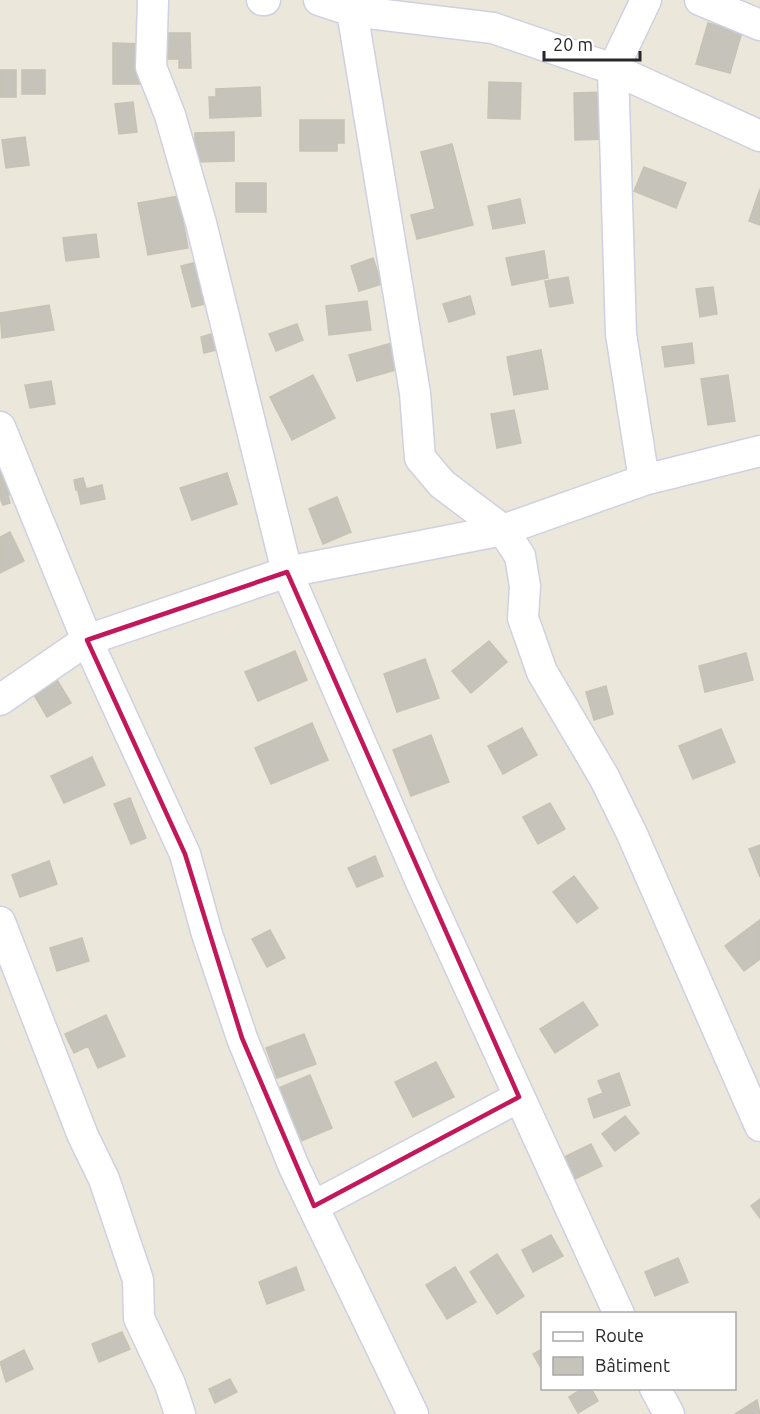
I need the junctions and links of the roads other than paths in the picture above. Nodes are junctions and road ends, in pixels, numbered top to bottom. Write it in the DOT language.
graph roads {
  1 [pos="153,0"];
  2 [pos="319,0"];
  3 [pos="646,0"];
  4 [pos="700,0"];
  5 [pos="347,5"];
  6 [pos="760,25"];
  7 [pos="613,69"];
  8 [pos="760,136"];
  9 [pos="0,427"];
  10 [pos="758,458"];
  11 [pos="644,480"];
  12 [pos="502,530"];
  13 [pos="287,572"];
  14 [pos="87,640"];
  15 [pos="0,700"];
  16 [pos="0,922"];
  17 [pos="519,1097"];
  18 [pos="760,1126"];
  19 [pos="314,1206"];
  20 [pos="617,1312"];
  21 [pos="656,1390"];
  22 [pos="180,1414"];
  23 [pos="413,1414"];
  24 [pos="669,1414"];
  1 -- 13 [label="street"];
  2 -- 5 [label="street"];
  3 -- 7 [label="street"];
  4 -- 6 [label="street"];
  5 -- 7 [label="street"];
  5 -- 12 [label="street"];
  7 -- 8 [label="street"];
  7 -- 11 [label="street"];
  9 -- 14 [label="street"];
  10 -- 11 [label="street"];
  11 -- 12 [label="street"];
  12 -- 13 [label="street"];
  12 -- 18 [label="street"];
  13 -- 14 [label="street"];
  13 -- 17 [label="street"];
  14 -- 15 [label="street"];
  14 -- 19 [label="street"];
  16 -- 22 [label="street"];
  17 -- 19 [label="street"];
  17 -- 20 [label="street"];
  19 -- 23 [label="street"];
  21 -- 24 [label="street"];
}
